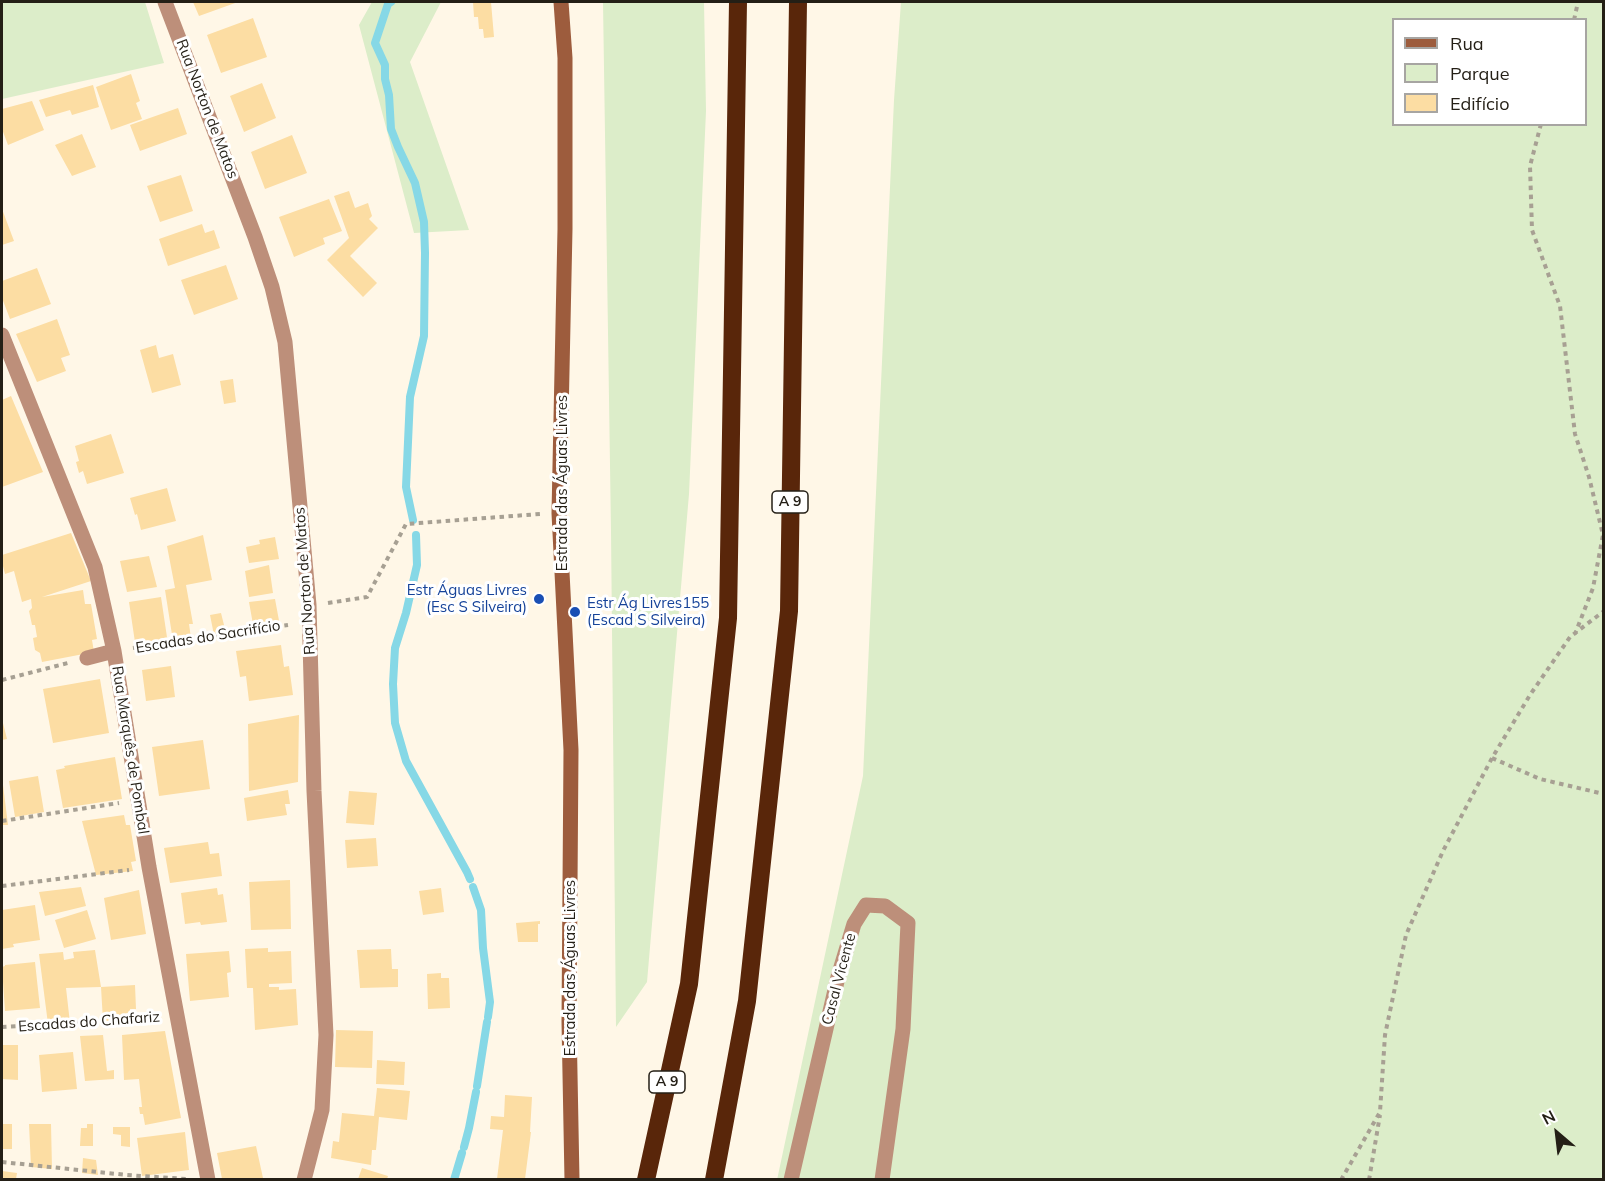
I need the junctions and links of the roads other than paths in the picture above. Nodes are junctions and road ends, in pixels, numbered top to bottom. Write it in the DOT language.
graph roads {
  1 [pos="165,2"];
  2 [pos="561,2"];
  3 [pos="738,2"];
  4 [pos="798,2"];
  5 [pos="2,335"];
  6 [pos="114,651"];
  7 [pos="87,658"];
  8 [pos="177,1016"];
  9 [pos="161,1017"];
  10 [pos="208,1179"];
  11 [pos="304,1179"];
  12 [pos="572,1179"];
  13 [pos="646,1179"];
  14 [pos="714,1179"];
  15 [pos="791,1179"];
  16 [pos="882,1179"];
  1 -- 11 [label="street, Rua Norton de Matos"];
  2 -- 12 [label="street, Estrada das Águas Livres"];
  3 -- 13 [label="highway, A 9"];
  4 -- 14 [label="highway, A 9"];
  5 -- 6 [label="street, Rua Marquês de Pombal"];
  6 -- 7 [label="street, Escadas do Sacrifício"];
  6 -- 8 [label="street, Rua Marquês de Pombal"];
  8 -- 9 [label="street, Escadas do Chafariz"];
  8 -- 10 [label="street, Rua Marquês de Pombal"];
  15 -- 16 [label="street, Casal Vicente"];
}
